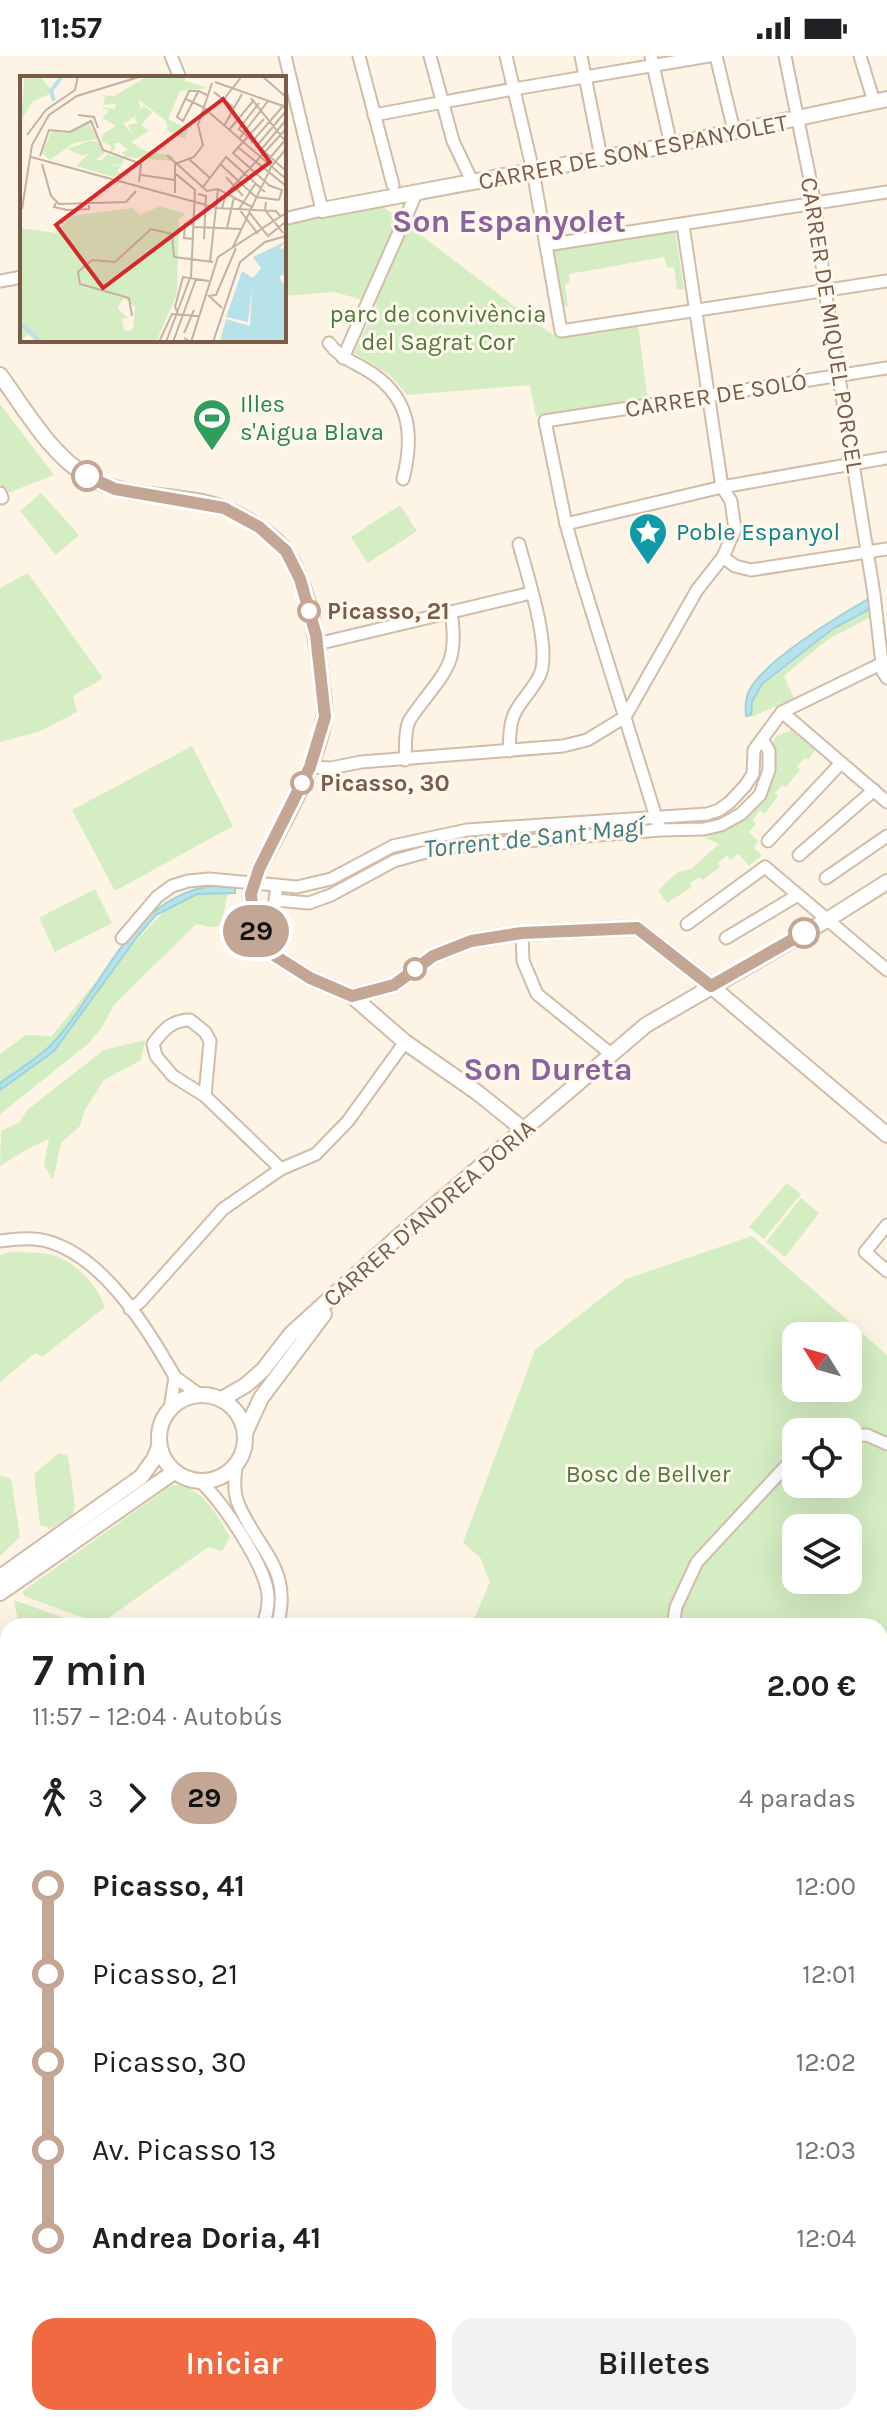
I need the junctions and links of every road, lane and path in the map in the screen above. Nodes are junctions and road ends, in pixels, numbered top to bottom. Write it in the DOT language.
graph roads {
  1 [pos="171,56"];
  2 [pos="285,56"];
  3 [pos="359,56"];
  4 [pos="430,56"];
  5 [pos="506,56"];
  6 [pos="581,56"];
  7 [pos="709,56"];
  8 [pos="716,56"];
  9 [pos="785,56"];
  10 [pos="860,56"];
  11 [pos="652,61"];
  12 [pos="179,76"];
  13 [pos="586,78"];
  14 [pos="514,89"];
  15 [pos="881,100"];
  16 [pos="442,103"];
  17 [pos="374,115"];
  18 [pos="799,119"];
  19 [pos="734,131"];
  20 [pos="671,145"];
  21 [pos="601,157"];
  22 [pos="533,171"];
  23 [pos="473,183"];
  24 [pos="393,185"];
  25 [pos="887,192"];
  26 [pos="416,194"];
  27 [pos="815,204"];
  28 [pos="322,210"];
  29 [pos="286,219"];
  30 [pos="683,225"];
  31 [pos="546,245"];
  32 [pos="20,277"];
  33 [pos="0,281"];
  34 [pos="887,281"];
  35 [pos="825,291"];
  36 [pos="695,309"];
  37 [pos="329,343"];
  38 [pos="343,358"];
  39 [pos="887,368"];
  40 [pos="0,375"];
  41 [pos="840,375"];
  42 [pos="709,397"];
  43 [pos="887,458"];
  44 [pos="852,464"];
  45 [pos="403,479"];
  46 [pos="722,487"];
  47 [pos="566,524"];
  48 [pos="519,544"];
  49 [pos="887,549"];
  50 [pos="867,552"];
  51 [pos="723,557"];
  52 [pos="531,593"];
  53 [pos="451,612"];
  54 [pos="317,644"];
  55 [pos="885,662"];
  56 [pos="887,678"];
  57 [pos="782,712"];
  58 [pos="625,717"];
  59 [pos="761,740"];
  60 [pos="509,751"];
  61 [pos="405,760"];
  62 [pos="841,763"];
  63 [pos="310,767"];
  64 [pos="874,790"];
  65 [pos="887,802"];
  66 [pos="658,823"];
  67 [pos="887,836"];
  68 [pos="768,841"];
  69 [pos="799,855"];
  70 [pos="826,878"];
  71 [pos="887,882"];
  72 [pos="798,895"];
  73 [pos="827,920"];
  74 [pos="687,924"];
  75 [pos="522,933"];
  76 [pos="122,938"];
  77 [pos="726,938"];
  78 [pos="887,970"];
  79 [pos="711,986"];
  80 [pos="352,996"];
  81 [pos="405,1042"];
  82 [pos="611,1054"];
  83 [pos="205,1096"];
  84 [pos="524,1130"];
  85 [pos="887,1135"];
  86 [pos="281,1169"];
  87 [pos="887,1225"];
  88 [pos="0,1241"];
  89 [pos="887,1271"];
  90 [pos="353,1277"];
  91 [pos="130,1309"];
  92 [pos="175,1377"];
  93 [pos="200,1395"];
  94 [pos="222,1399"];
  95 [pos="170,1409"];
  96 [pos="245,1433"];
  97 [pos="862,1435"];
  98 [pos="887,1444"];
  99 [pos="159,1447"];
  100 [pos="236,1465"];
  101 [pos="782,1470"];
  102 [pos="174,1472"];
  103 [pos="201,1482"];
  104 [pos="0,1577"];
  105 [pos="0,1593"];
  106 [pos="266,1618"];
  107 [pos="278,1618"];
  108 [pos="674,1618"];
  1 -- 12 [label="street"];
  2 -- 28 [label="street"];
  3 -- 17 [label="street"];
  4 -- 16 [label="street"];
  5 -- 14 [label="street"];
  6 -- 13 [label="street"];
  7 -- 11 [label="street"];
  8 -- 19 [label="street"];
  9 -- 18 [label="street, CARRER DE MIQUEL PORCEL"];
  10 -- 15 [label="street"];
  11 -- 13 [label="street"];
  11 -- 20 [label="street"];
  13 -- 14 [label="street"];
  13 -- 21 [label="street"];
  14 -- 16 [label="street"];
  14 -- 22 [label="street"];
  15 -- 18 [label="street, CARRER DE SON ESPANYOLET"];
  16 -- 17 [label="street"];
  16 -- 23 [label="street"];
  17 -- 24 [label="street"];
  18 -- 19 [label="street, CARRER DE SON ESPANYOLET"];
  18 -- 27 [label="street, CARRER DE MIQUEL PORCEL"];
  19 -- 20 [label="street, CARRER DE SON ESPANYOLET"];
  20 -- 21 [label="street, CARRER DE SON ESPANYOLET"];
  21 -- 22 [label="street, CARRER DE SON ESPANYOLET"];
  22 -- 23 [label="street, CARRER DE SON ESPANYOLET"];
  22 -- 31 [label="street"];
  23 -- 26 [label="street, CARRER DE SON ESPANYOLET"];
  25 -- 27 [label="street"];
  26 -- 28 [label="street, CARRER DE SON ESPANYOLET"];
  26 -- 38 [label="street"];
  27 -- 30 [label="street"];
  27 -- 35 [label="street, CARRER DE MIQUEL PORCEL"];
  28 -- 29 [label="street, CARRER DE SON ESPANYOLET"];
  30 -- 31 [label="street"];
  30 -- 36 [label="street"];
  31 -- 36 [label="street"];
  32 -- 33 [label="street"];
  34 -- 35 [label="street"];
  35 -- 36 [label="street"];
  35 -- 41 [label="street, CARRER DE MIQUEL PORCEL"];
  36 -- 42 [label="street"];
  37 -- 38 [label="street"];
  38 -- 45 [label="street"];
  39 -- 41 [label="street, CARRER DE SOLÓ"];
  40 -- 54 [label="street"];
  41 -- 42 [label="street, CARRER DE SOLÓ"];
  41 -- 44 [label="street, CARRER DE MIQUEL PORCEL"];
  42 -- 46 [label="street"];
  42 -- 47 [label="street, CARRER DE SOLÓ"];
  43 -- 44 [label="street"];
  44 -- 46 [label="street"];
  44 -- 50 [label="street, CARRER DE MIQUEL PORCEL"];
  46 -- 47 [label="street"];
  46 -- 51 [label="street"];
  47 -- 58 [label="street"];
  48 -- 52 [label="street"];
  49 -- 50 [label="street"];
  50 -- 51 [label="street"];
  50 -- 55 [label="street, CARRER DE MIQUEL PORCEL"];
  51 -- 58 [label="street"];
  52 -- 53 [label="street"];
  52 -- 60 [label="street"];
  53 -- 54 [label="street"];
  53 -- 61 [label="street"];
  54 -- 63 [label="street"];
  55 -- 56 [label="street, CARRER DE MIQUEL PORCEL"];
  55 -- 57 [label="street"];
  57 -- 59 [label="street"];
  57 -- 62 [label="street"];
  58 -- 60 [label="street"];
  58 -- 66 [label="street"];
  59 -- 66 [label="street"];
  59 -- 66 [label="street"];
  60 -- 61 [label="street"];
  61 -- 63 [label="street"];
  62 -- 64 [label="street"];
  62 -- 68 [label="street"];
  63 -- 80 [label="street, bridge"];
  64 -- 65 [label="street"];
  64 -- 69 [label="street"];
  66 -- 76 [label="street"];
  67 -- 70 [label="street"];
  71 -- 73 [label="street, CARRER D'ANDREA DORIA"];
  72 -- 73 [label="street"];
  72 -- 74 [label="street"];
  72 -- 77 [label="street"];
  73 -- 78 [label="street"];
  73 -- 79 [label="street, CARRER D'ANDREA DORIA"];
  75 -- 79 [label="street"];
  75 -- 80 [label="street"];
  75 -- 82 [label="street"];
  79 -- 82 [label="street, CARRER D'ANDREA DORIA"];
  79 -- 85 [label="street"];
  80 -- 81 [label="street"];
  81 -- 84 [label="street"];
  81 -- 86 [label="street"];
  82 -- 84 [label="street, CARRER D'ANDREA DORIA"];
  83 -- 83 [label="street"];
  83 -- 86 [label="street"];
  84 -- 90 [label="street, CARRER D'ANDREA DORIA"];
  86 -- 91 [label="street"];
  87 -- 89 [label="street"];
  88 -- 91 [label="street"];
  90 -- 94 [label="street, CARRER D'ANDREA DORIA"];
  90 -- 96 [label="street"];
  91 -- 92 [label="street"];
  92 -- 93 [label="street"];
  92 -- 95 [label="street"];
  93 -- 94 [label="street"];
  93 -- 95 [label="street"];
  94 -- 96 [label="street"];
  95 -- 99 [label="street"];
  96 -- 100 [label="street"];
  97 -- 98 [label="street"];
  99 -- 102 [label="street"];
  99 -- 104 [label="street"];
  100 -- 103 [label="street"];
  100 -- 107 [label="street"];
  101 -- 108 [label="street"];
  102 -- 103 [label="street"];
  102 -- 105 [label="street"];
  103 -- 106 [label="street"];
}
